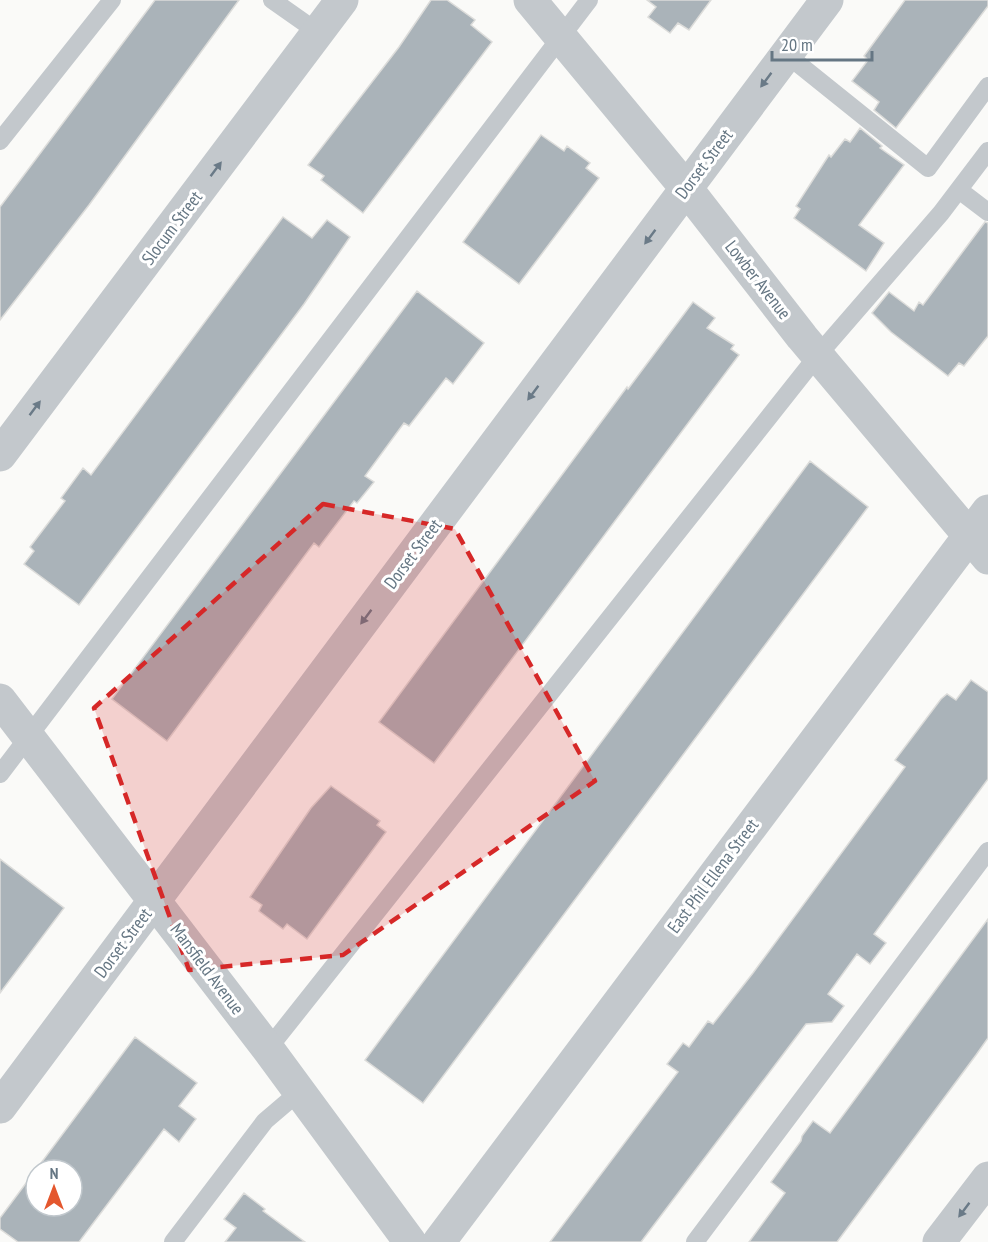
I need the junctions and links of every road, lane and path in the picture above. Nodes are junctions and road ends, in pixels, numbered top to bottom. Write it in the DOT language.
graph roads {
  1 [pos="112,0"];
  2 [pos="272,0"];
  3 [pos="342,0"];
  4 [pos="530,0"];
  5 [pos="589,0"];
  6 [pos="827,0"];
  7 [pos="319,33"];
  8 [pos="561,38"];
  9 [pos="786,54"];
  10 [pos="988,86"];
  11 [pos="0,141"];
  12 [pos="988,152"];
  13 [pos="686,188"];
  14 [pos="958,190"];
  15 [pos="988,212"];
  16 [pos="818,355"];
  17 [pos="0,455"];
  18 [pos="982,534"];
  19 [pos="0,700"];
  20 [pos="28,736"];
  21 [pos="0,774"];
  22 [pos="988,851"];
  23 [pos="155,900"];
  24 [pos="268,1049"];
  25 [pos="299,1092"];
  26 [pos="0,1107"];
  27 [pos="988,1178"];
  28 [pos="173,1242"];
  29 [pos="410,1242"];
  30 [pos="439,1242"];
  31 [pos="695,1242"];
  32 [pos="939,1242"];
  1 -- 11 [label="lane"];
  2 -- 7 [label="lane"];
  3 -- 7 [label="street, Slocum Street"];
  4 -- 8 [label="street, Lowber Avenue"];
  5 -- 8 [label="lane"];
  6 -- 9 [label="street, Dorset Street"];
  17 -- 7 [label="street, Slocum Street, one-way"];
  8 -- 13 [label="street, Lowber Avenue"];
  8 -- 20 [label="lane"];
  9 -- 10 [label="lane"];
  9 -- 13 [label="street, Dorset Street, one-way"];
  12 -- 14 [label="lane"];
  13 -- 16 [label="street, Lowber Avenue"];
  13 -- 23 [label="street, Dorset Street, one-way"];
  14 -- 15 [label="lane"];
  14 -- 16 [label="lane"];
  16 -- 18 [label="street, Lowber Avenue"];
  16 -- 24 [label="lane"];
  18 -- 30 [label="street, East Phil Ellena Street"];
  19 -- 20 [label="street, Mansfield Avenue"];
  20 -- 21 [label="lane"];
  20 -- 23 [label="street, Mansfield Avenue"];
  22 -- 31 [label="lane"];
  23 -- 24 [label="street, Mansfield Avenue"];
  23 -- 26 [label="street, Dorset Street"];
  24 -- 25 [label="street, Mansfield Avenue"];
  25 -- 28 [label="lane"];
  25 -- 29 [label="street, Mansfield Avenue"];
  27 -- 32 [label="street, one-way"];
}
